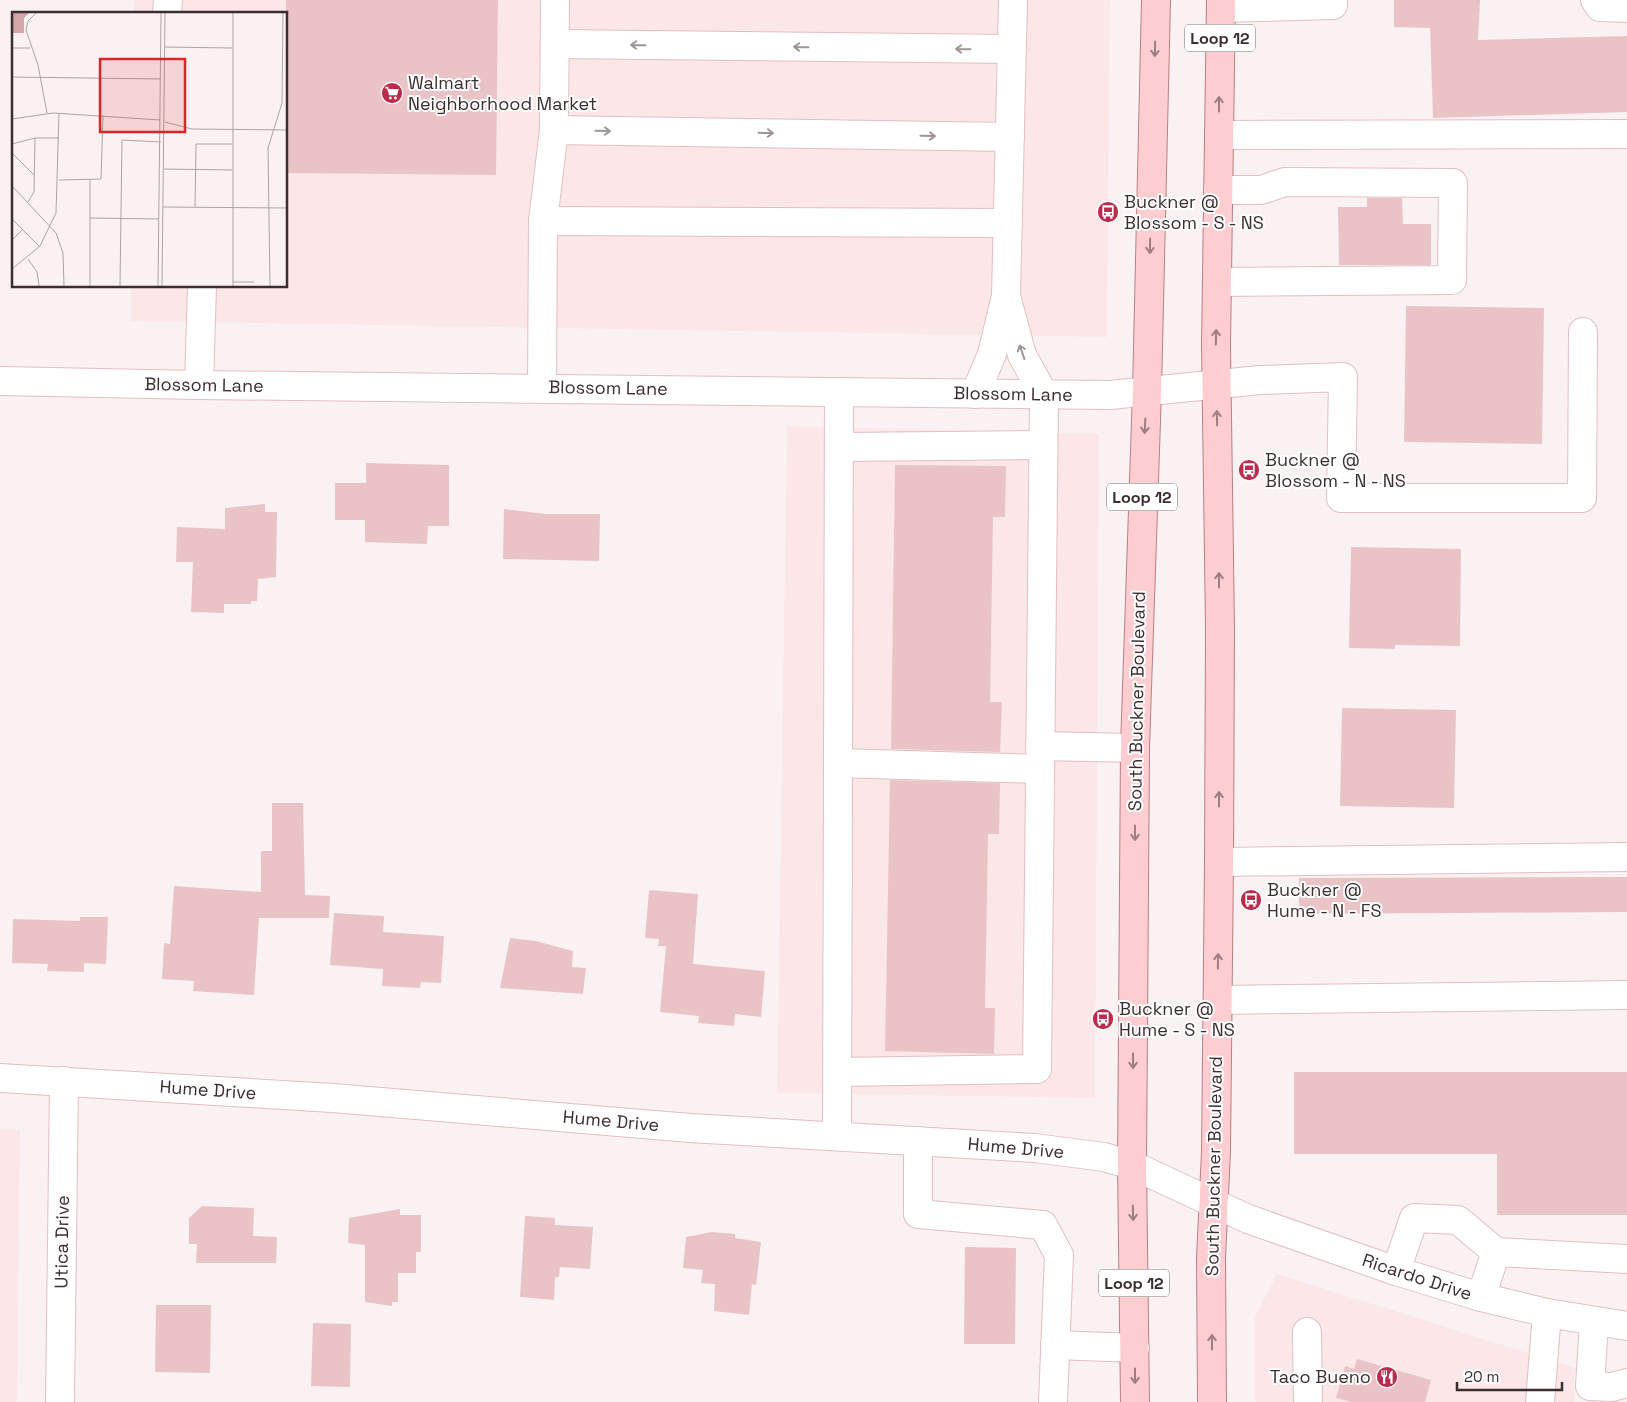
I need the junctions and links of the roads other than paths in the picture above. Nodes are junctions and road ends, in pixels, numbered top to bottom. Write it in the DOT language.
graph roads {
  1 [pos="555,0"];
  2 [pos="1013,0"];
  3 [pos="1156,0"];
  4 [pos="1333,0"];
  5 [pos="1596,0"];
  6 [pos="1221,4"];
  7 [pos="1627,8"];
  8 [pos="555,44"];
  9 [pos="1012,49"];
  10 [pos="554,130"];
  11 [pos="1627,134"];
  12 [pos="1219,135"];
  13 [pos="1010,137"];
  14 [pos="1218,190"];
  15 [pos="543,221"];
  16 [pos="1008,224"];
  17 [pos="1217,282"];
  18 [pos="202,288"];
  19 [pos="1006,296"];
  20 [pos="1583,332"];
  21 [pos="0,381"];
  22 [pos="199,385"];
  23 [pos="1217,386"];
  24 [pos="542,387"];
  25 [pos="1147,391"];
  26 [pos="839,392"];
  27 [pos="975,394"];
  28 [pos="1044,395"];
  29 [pos="1043,445"];
  30 [pos="839,447"];
  31 [pos="1135,748"];
  32 [pos="1040,758"];
  33 [pos="838,763"];
  34 [pos="1627,857"];
  35 [pos="1219,862"];
  36 [pos="1627,995"];
  37 [pos="1218,1000"];
  38 [pos="837,1072"];
  39 [pos="0,1078"];
  40 [pos="64,1081"];
  41 [pos="837,1136"];
  42 [pos="918,1141"];
  43 [pos="1132,1165"];
  44 [pos="1214,1202"];
  45 [pos="1496,1252"];
  46 [pos="1627,1259"];
  47 [pos="1396,1271"];
  48 [pos="1481,1297"];
  49 [pos="1547,1314"];
  50 [pos="1594,1322"];
  51 [pos="1627,1326"];
  52 [pos="1307,1332"];
  53 [pos="1055,1345"];
  54 [pos="1135,1348"];
  55 [pos="1627,1383"];
  56 [pos="1590,1394"];
  57 [pos="60,1402"];
  58 [pos="1053,1402"];
  59 [pos="1135,1402"];
  60 [pos="1212,1402"];
  61 [pos="1308,1402"];
  62 [pos="1540,1402"];
  1 -- 8 [label="street"];
  2 -- 9 [label="street"];
  3 -- 25 [label="main road, South Buckner Boulevard / Loop 12, one-way"];
  4 -- 6 [label="street"];
  5 -- 7 [label="street"];
  12 -- 6 [label="main road, South Buckner Boulevard / Loop 12, one-way"];
  9 -- 8 [label="street, one-way"];
  8 -- 10 [label="street"];
  9 -- 13 [label="street"];
  10 -- 13 [label="street, one-way"];
  10 -- 15 [label="street"];
  11 -- 12 [label="street"];
  12 -- 14 [label="main road, South Buckner Boulevard / Loop 12"];
  13 -- 16 [label="street"];
  14 -- 17 [label="main road, South Buckner Boulevard / Loop 12"];
  14 -- 17 [label="street"];
  15 -- 16 [label="street"];
  15 -- 24 [label="street"];
  16 -- 19 [label="street"];
  23 -- 17 [label="main road, South Buckner Boulevard / Loop 12, one-way"];
  18 -- 22 [label="street"];
  19 -- 27 [label="street"];
  28 -- 19 [label="street, one-way"];
  20 -- 23 [label="street, Blossom Lane"];
  21 -- 22 [label="street, Blossom Lane"];
  22 -- 24 [label="street, Blossom Lane"];
  23 -- 25 [label="street, Blossom Lane"];
  35 -- 23 [label="main road, South Buckner Boulevard / Loop 12, one-way"];
  24 -- 26 [label="street, Blossom Lane"];
  25 -- 28 [label="street, Blossom Lane"];
  25 -- 31 [label="main road, South Buckner Boulevard / Loop 12, one-way"];
  26 -- 27 [label="street, Blossom Lane"];
  26 -- 30 [label="street"];
  27 -- 28 [label="street, Blossom Lane"];
  28 -- 29 [label="street"];
  29 -- 30 [label="street"];
  29 -- 32 [label="street"];
  30 -- 33 [label="street"];
  31 -- 32 [label="street"];
  31 -- 43 [label="main road, South Buckner Boulevard / Loop 12, one-way"];
  32 -- 33 [label="street"];
  32 -- 38 [label="street"];
  33 -- 38 [label="street"];
  34 -- 35 [label="street"];
  37 -- 35 [label="main road, South Buckner Boulevard / Loop 12, one-way"];
  36 -- 37 [label="street"];
  37 -- 44 [label="main road, South Buckner Boulevard / Loop 12"];
  38 -- 41 [label="street"];
  39 -- 40 [label="street, Hume Drive"];
  40 -- 41 [label="street, Hume Drive"];
  40 -- 57 [label="street, Utica Drive"];
  41 -- 42 [label="street, Hume Drive"];
  42 -- 43 [label="street, Hume Drive"];
  42 -- 53 [label="street"];
  43 -- 44 [label="street, Hume Drive"];
  43 -- 54 [label="main road, South Buckner Boulevard / Loop 12, one-way"];
  44 -- 47 [label="street, Ricardo Drive"];
  60 -- 44 [label="main road, South Buckner Boulevard / Loop 12, one-way"];
  45 -- 46 [label="street"];
  45 -- 47 [label="street"];
  45 -- 48 [label="street"];
  47 -- 48 [label="street, Ricardo Drive"];
  48 -- 49 [label="street, Ricardo Drive"];
  49 -- 50 [label="street, Ricardo Drive"];
  49 -- 62 [label="street"];
  50 -- 51 [label="street, Ricardo Drive"];
  50 -- 56 [label="street"];
  52 -- 61 [label="street"];
  53 -- 54 [label="street"];
  53 -- 58 [label="street"];
  54 -- 59 [label="main road, South Buckner Boulevard / Loop 12, one-way"];
  55 -- 56 [label="street"];
}
